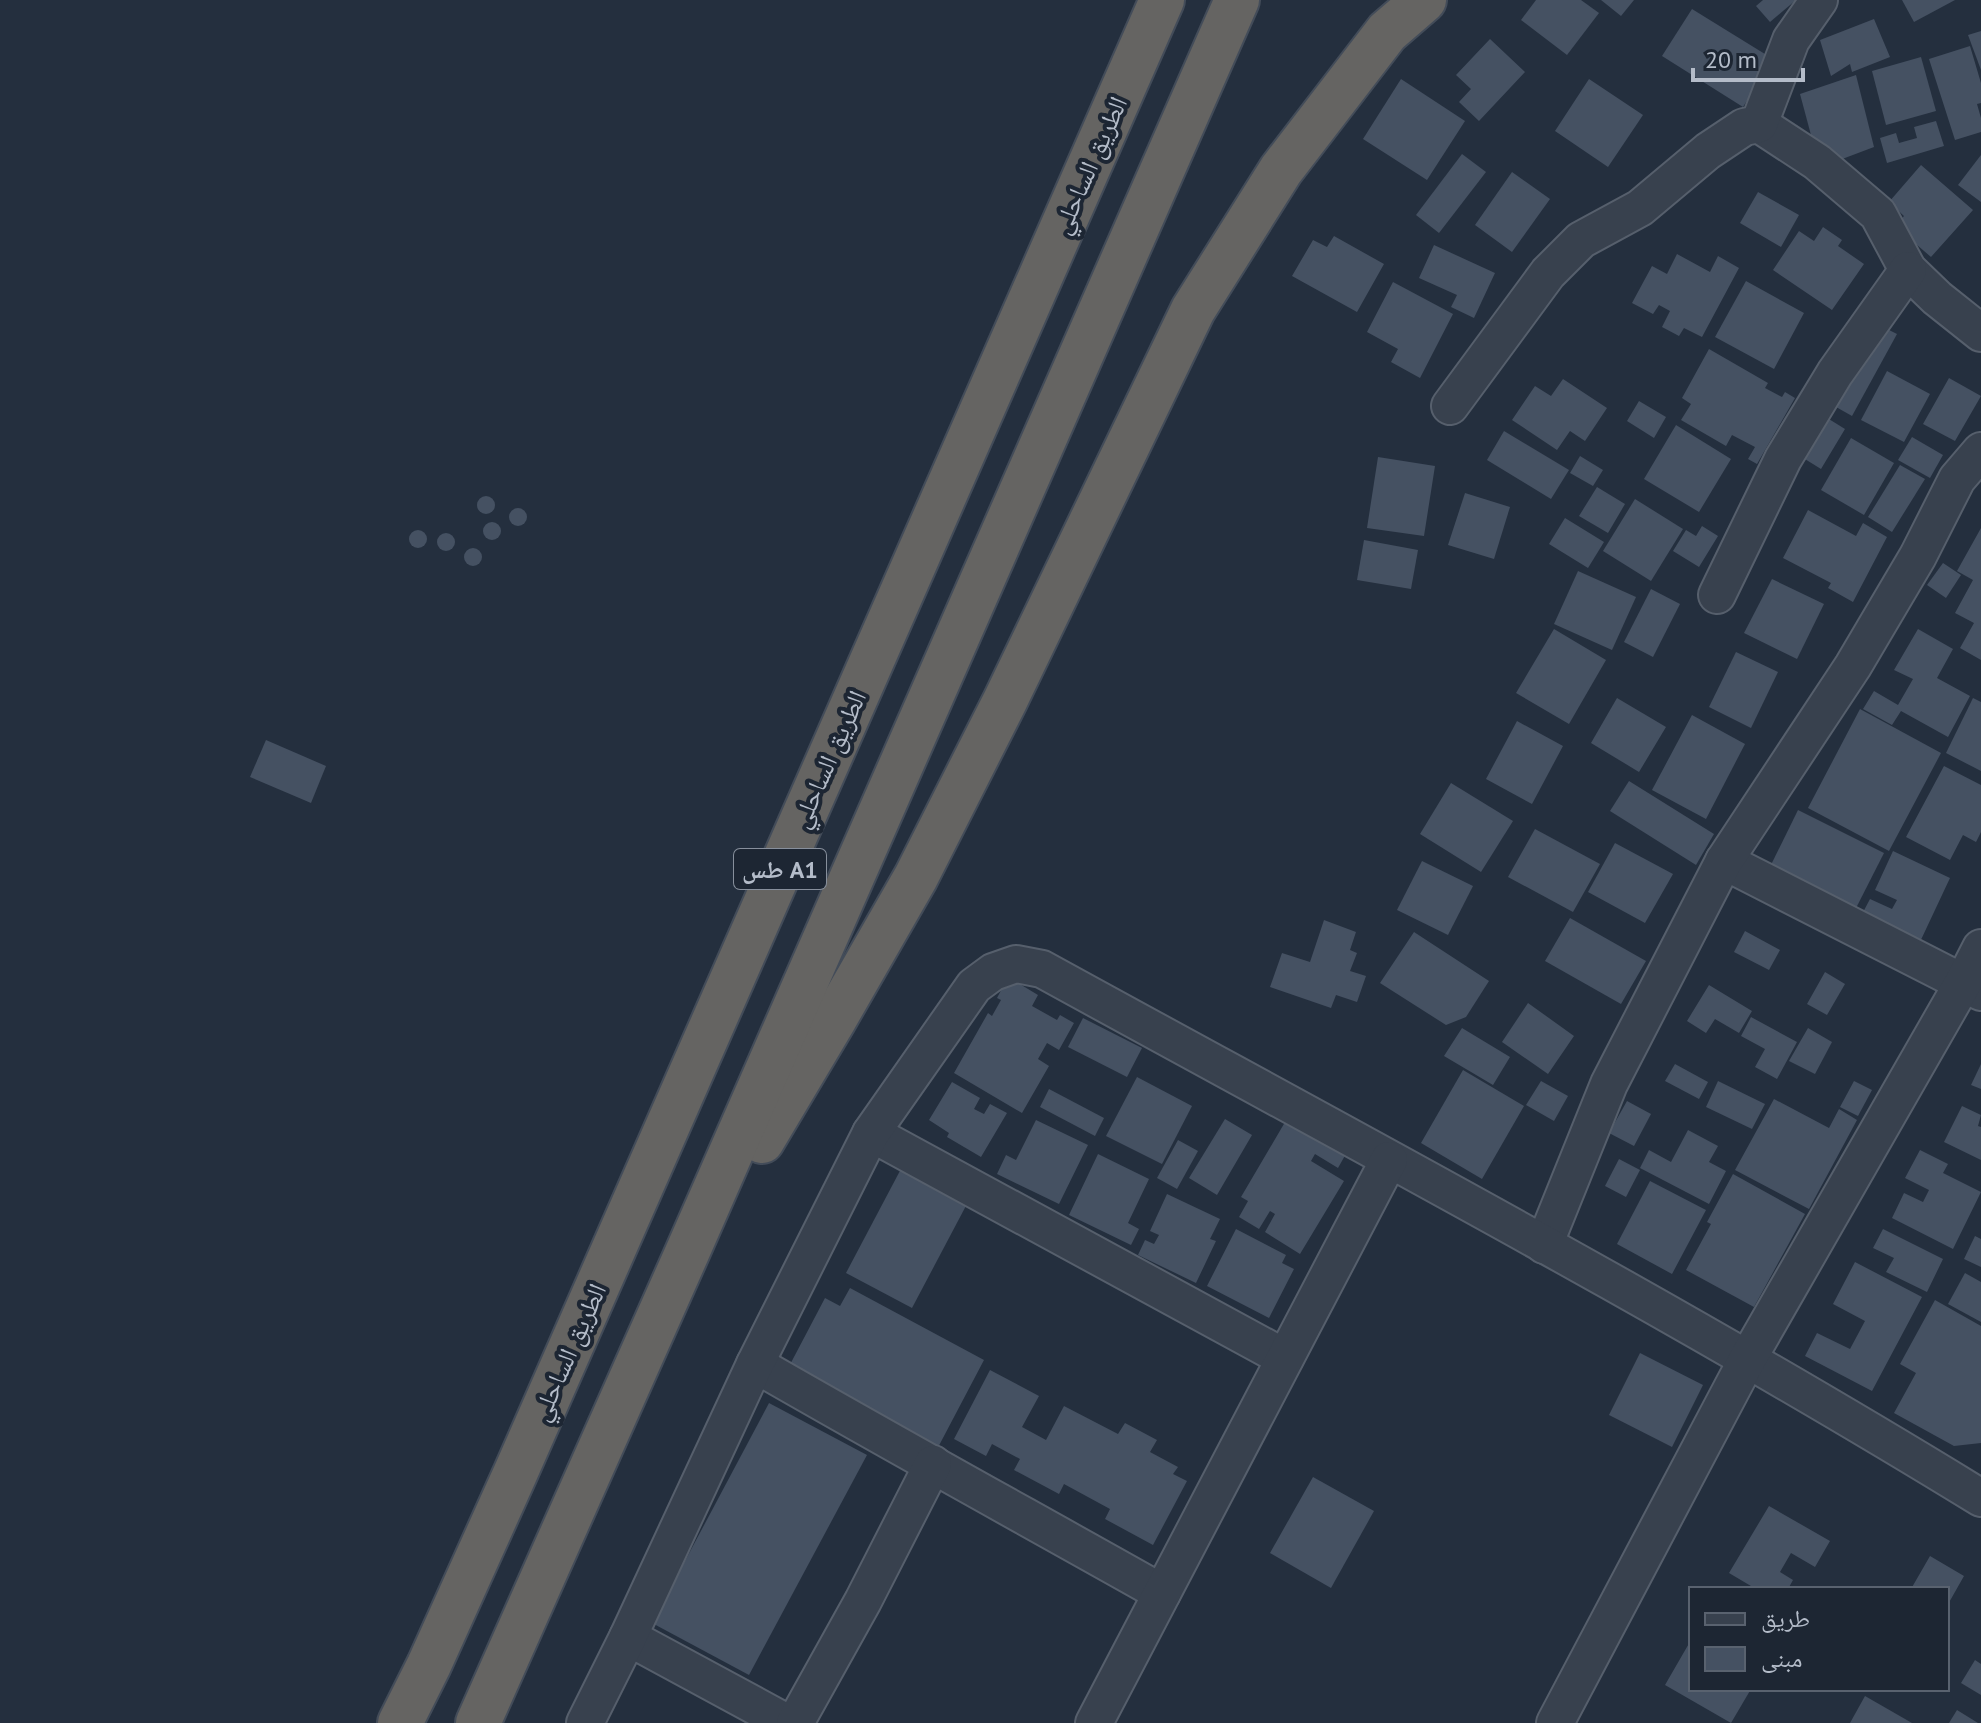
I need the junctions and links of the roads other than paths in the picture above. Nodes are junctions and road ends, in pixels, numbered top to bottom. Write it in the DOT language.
graph roads {
  1 [pos="1424,0"];
  2 [pos="1819,0"];
  3 [pos="1160,6"];
  4 [pos="1229,19"];
  5 [pos="1759,124"];
  6 [pos="1908,270"];
  7 [pos="1981,333"];
  8 [pos="1450,406"];
  9 [pos="1981,451"];
  10 [pos="1969,489"];
  11 [pos="1717,595"];
  12 [pos="1724,861"];
  13 [pos="1981,948"];
  14 [pos="1972,988"];
  15 [pos="871,1133"];
  16 [pos="1389,1160"];
  17 [pos="1544,1245"];
  18 [pos="687,1253"];
  19 [pos="1285,1358"];
  20 [pos="1748,1358"];
  21 [pos="755,1364"];
  22 [pos="933,1464"];
  23 [pos="1981,1497"];
  24 [pos="1162,1593"];
  25 [pos="628,1637"];
  26 [pos="400,1723"];
  27 [pos="478,1723"];
  28 [pos="585,1723"];
  29 [pos="787,1723"];
  30 [pos="795,1723"];
  31 [pos="1094,1723"];
  32 [pos="1555,1723"];
  1 -- 18 [label="highway"];
  2 -- 5 [label="street"];
  3 -- 26 [label="highway, الطريق الساحلي / طس A1"];
  4 -- 18 [label="highway, طس A1"];
  5 -- 6 [label="street"];
  5 -- 8 [label="street"];
  6 -- 7 [label="street"];
  6 -- 11 [label="street"];
  9 -- 10 [label="street"];
  10 -- 12 [label="street"];
  12 -- 14 [label="street"];
  12 -- 17 [label="street"];
  13 -- 14 [label="street"];
  14 -- 20 [label="street"];
  15 -- 16 [label="street"];
  15 -- 19 [label="street"];
  15 -- 21 [label="street"];
  16 -- 17 [label="street"];
  16 -- 19 [label="street"];
  17 -- 20 [label="street"];
  18 -- 27 [label="highway, طس A1"];
  19 -- 24 [label="street"];
  20 -- 23 [label="street"];
  20 -- 32 [label="street"];
  21 -- 22 [label="street"];
  21 -- 25 [label="street"];
  22 -- 24 [label="street"];
  22 -- 30 [label="street"];
  24 -- 31 [label="street"];
  25 -- 28 [label="street"];
  25 -- 29 [label="street"];
}
